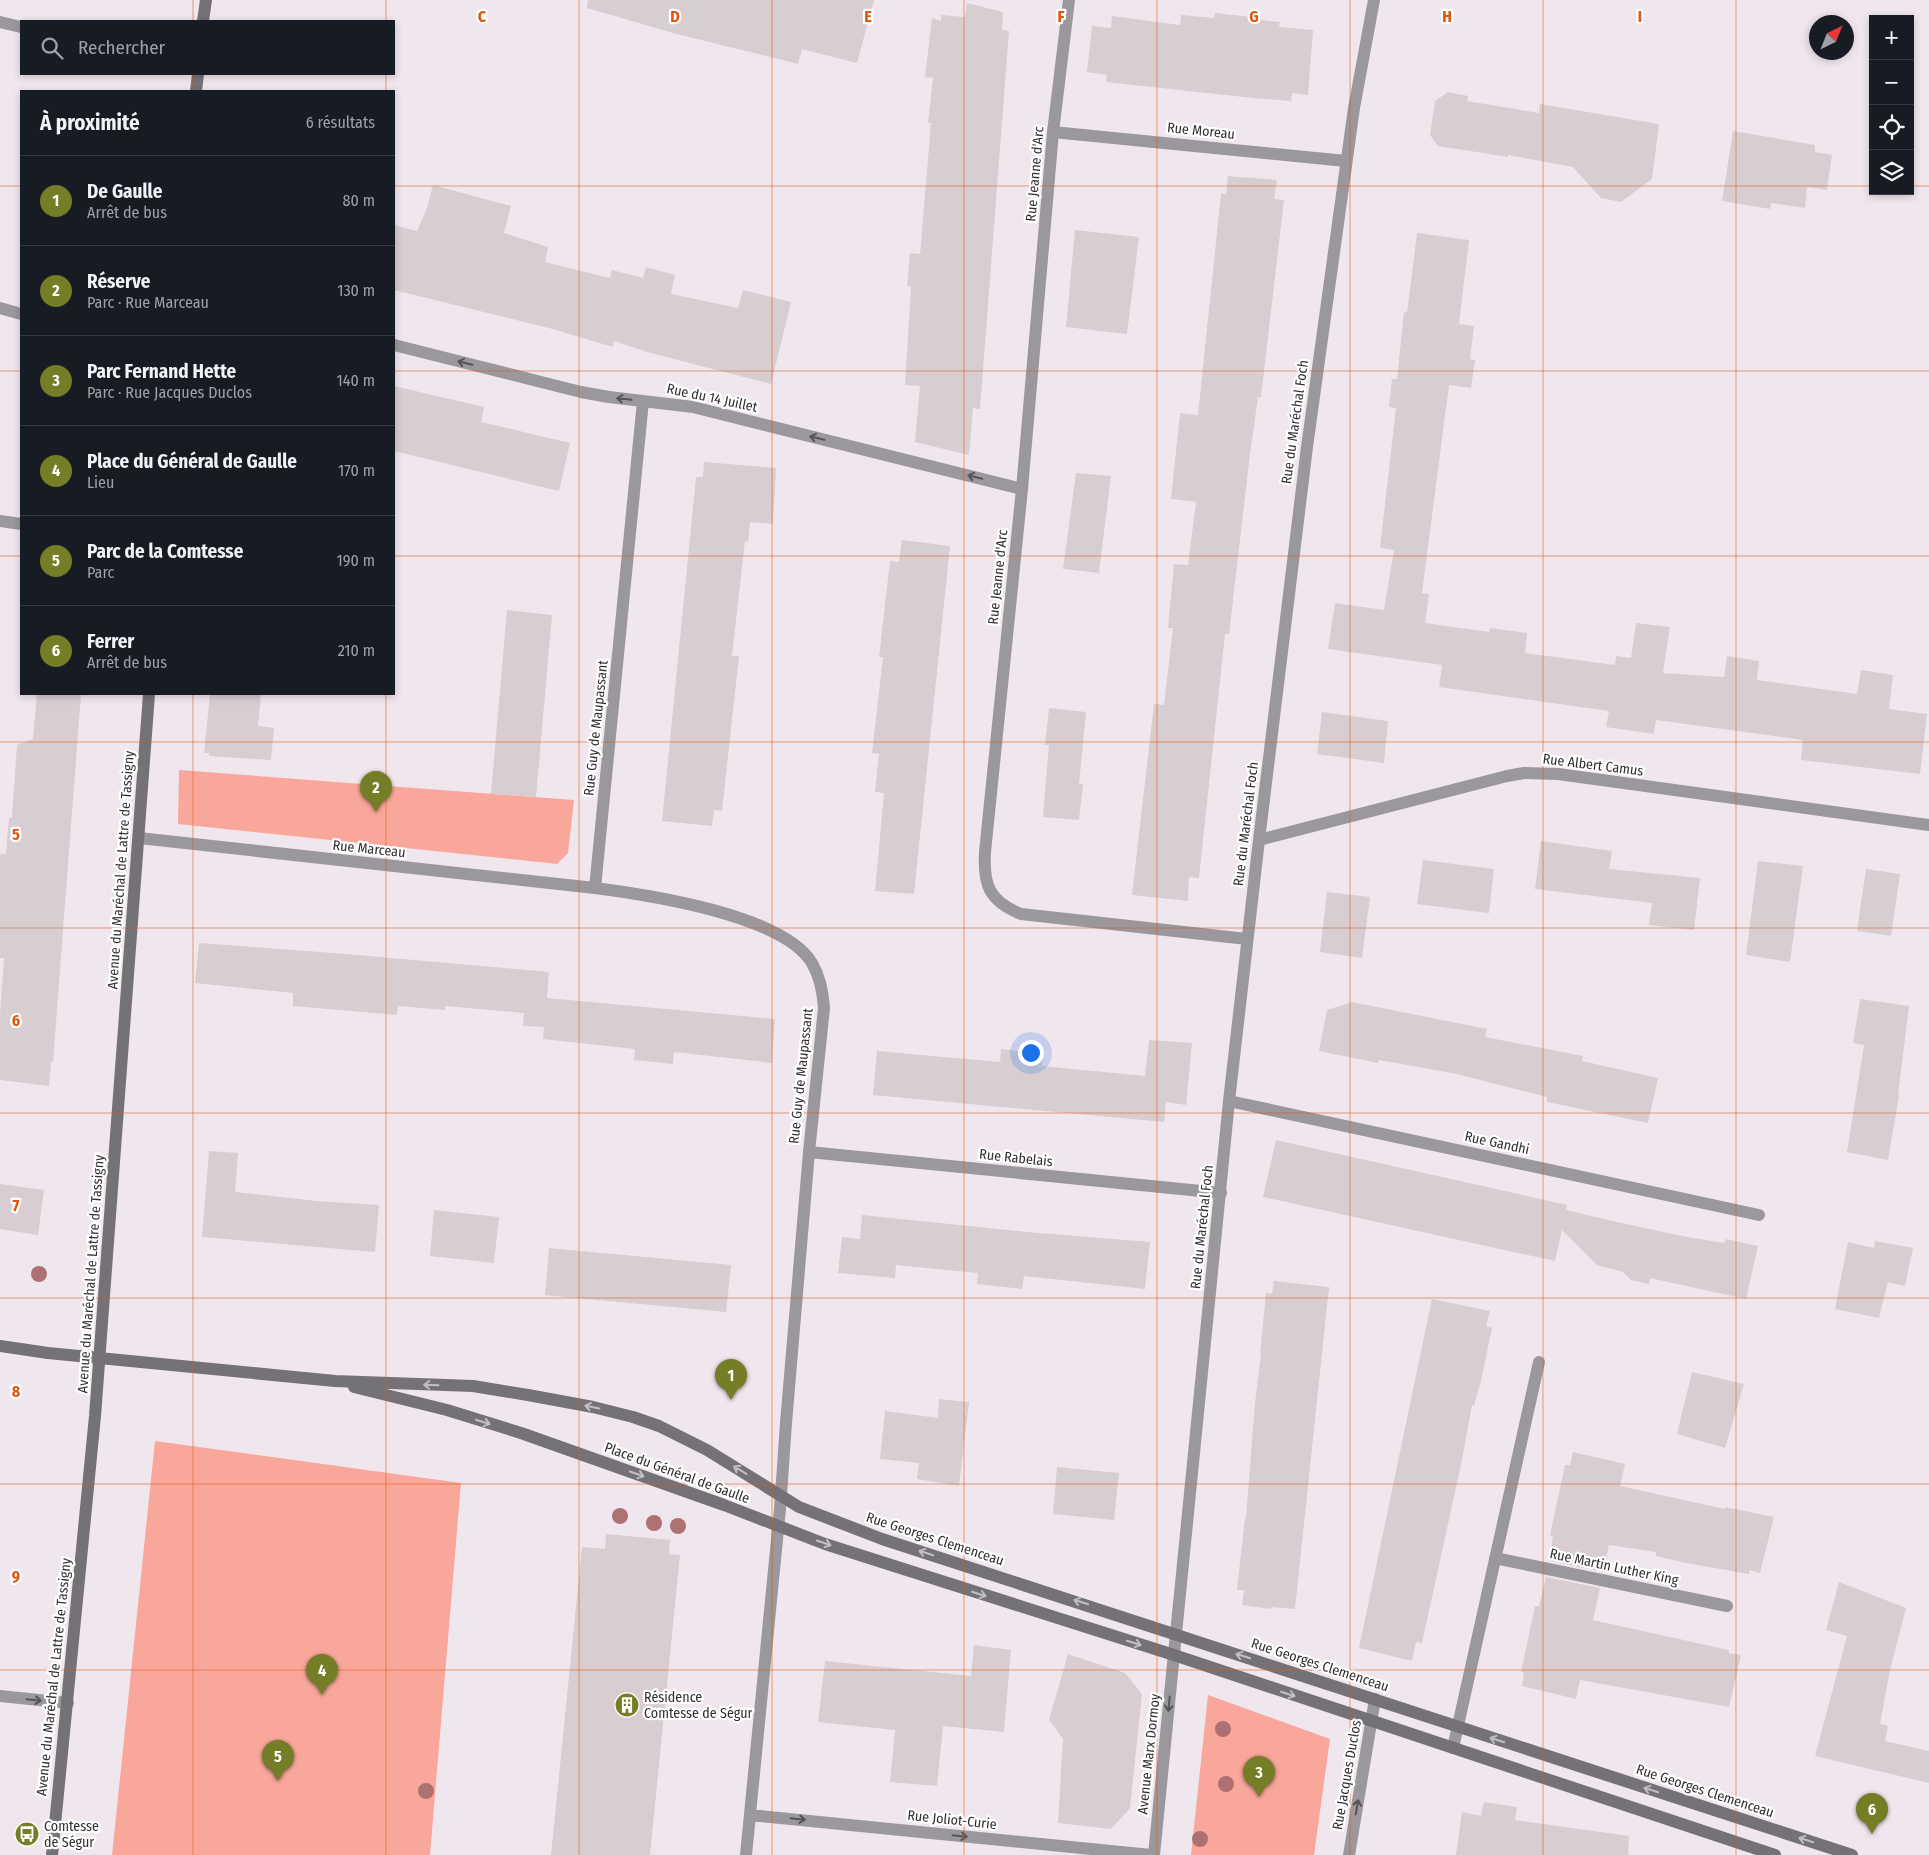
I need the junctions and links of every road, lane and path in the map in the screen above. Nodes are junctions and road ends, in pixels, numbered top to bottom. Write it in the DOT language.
graph roads {
  1 [pos="206,0"];
  2 [pos="1069,0"];
  3 [pos="1374,0"];
  4 [pos="203,20"];
  5 [pos="0,22"];
  6 [pos="20,27"];
  7 [pos="198,75"];
  8 [pos="196,90"];
  9 [pos="1053,132"];
  10 [pos="1346,161"];
  11 [pos="0,308"];
  12 [pos="20,314"];
  13 [pos="395,345"];
  14 [pos="643,401"];
  15 [pos="1022,489"];
  16 [pos="0,521"];
  17 [pos="20,524"];
  18 [pos="149,695"];
  19 [pos="1929,825"];
  20 [pos="139,838"];
  21 [pos="1259,840"];
  22 [pos="595,888"];
  23 [pos="1247,939"];
  24 [pos="1229,1101"];
  25 [pos="809,1152"];
  26 [pos="1221,1193"];
  27 [pos="1759,1215"];
  28 [pos="0,1346"];
  29 [pos="99,1358"];
  30 [pos="1539,1362"];
  31 [pos="335,1381"];
  32 [pos="782,1496"];
  33 [pos="779,1526"];
  34 [pos="1495,1558"];
  35 [pos="1727,1606"];
  36 [pos="1177,1634"];
  37 [pos="1174,1655"];
  38 [pos="0,1696"];
  39 [pos="1375,1699"];
  40 [pos="68,1703"];
  41 [pos="1372,1721"];
  42 [pos="1457,1727"];
  43 [pos="1453,1748"];
  44 [pos="750,1814"];
  45 [pos="52,1855"];
  46 [pos="746,1855"];
  47 [pos="1152,1855"];
  48 [pos="1348,1855"];
  49 [pos="1775,1855"];
  50 [pos="1852,1855"];
  1 -- 4 [label="street"];
  2 -- 9 [label="street, Rue Jeanne d'Arc"];
  3 -- 10 [label="street, Rue du Maréchal Foch"];
  5 -- 6 [label="street"];
  7 -- 8 [label="street"];
  9 -- 10 [label="street, Rue Moreau"];
  9 -- 15 [label="street, Rue Jeanne d'Arc"];
  10 -- 21 [label="street, Rue du Maréchal Foch"];
  11 -- 12 [label="street"];
  14 -- 13 [label="street, Rue du 14 Juillet, one-way"];
  15 -- 14 [label="street, Rue du 14 Juillet, one-way"];
  14 -- 22 [label="street, Rue Guy de Maupassant"];
  15 -- 23 [label="street, Rue Jeanne d'Arc"];
  16 -- 17 [label="street"];
  18 -- 20 [label="street, Avenue du Maréchal de Lattre de Tassigny"];
  19 -- 21 [label="street, Rue Albert Camus"];
  20 -- 22 [label="street, Rue Marceau"];
  20 -- 29 [label="street, Avenue du Maréchal de Lattre de Tassigny"];
  21 -- 23 [label="street, Rue du Maréchal Foch"];
  22 -- 25 [label="street, Rue Guy de Maupassant"];
  23 -- 24 [label="street, Rue du Maréchal Foch"];
  24 -- 26 [label="street, Rue du Maréchal Foch"];
  24 -- 27 [label="street, Rue Gandhi"];
  25 -- 26 [label="street, Rue Rabelais"];
  25 -- 32 [label="street, Rue Guy de Maupassant"];
  26 -- 36 [label="street, Rue du Maréchal Foch"];
  28 -- 29 [label="street, Place du Général de Gaulle"];
  29 -- 31 [label="street, Place du Général de Gaulle"];
  29 -- 40 [label="street, Avenue du Maréchal de Lattre de Tassigny"];
  30 -- 34 [label="street"];
  32 -- 31 [label="street, Place du Général de Gaulle, one-way"];
  31 -- 33 [label="street, Place du Général de Gaulle, one-way"];
  32 -- 33 [label="street, Rue Guy de Maupassant"];
  36 -- 32 [label="street, Rue Georges Clemenceau, one-way"];
  33 -- 37 [label="street, one-way"];
  33 -- 44 [label="street, Rue Guy de Maupassant"];
  34 -- 35 [label="street, Rue Martin Luther King"];
  34 -- 42 [label="street"];
  36 -- 37 [label="street, Rue du Maréchal Foch"];
  39 -- 36 [label="street, Rue Georges Clemenceau, one-way"];
  37 -- 41 [label="street, one-way"];
  37 -- 47 [label="street, Avenue Marx Dormoy, one-way"];
  38 -- 40 [label="street, one-way"];
  39 -- 41 [label="street, Rue Jacques Duclos"];
  39 -- 42 [label="street, Rue Georges Clemenceau"];
  40 -- 45 [label="street, Avenue du Maréchal de Lattre de Tassigny"];
  41 -- 43 [label="street"];
  48 -- 41 [label="street, Rue Jacques Duclos, one-way"];
  42 -- 43 [label="street"];
  50 -- 42 [label="street, Rue Georges Clemenceau, one-way"];
  43 -- 49 [label="street"];
  44 -- 46 [label="street, Rue Guy de Maupassant"];
  44 -- 47 [label="street, Rue Joliot-Curie, one-way"];
}
